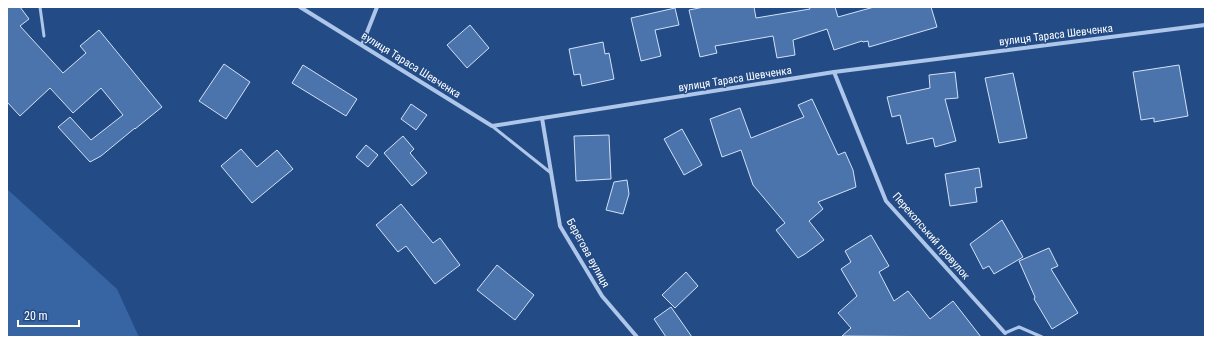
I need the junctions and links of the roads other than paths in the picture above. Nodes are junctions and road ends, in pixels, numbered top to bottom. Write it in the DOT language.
graph roads {
  1 [pos="40,7"];
  2 [pos="300,7"];
  3 [pos="376,7"];
  4 [pos="1205,25"];
  5 [pos="44,36"];
  6 [pos="362,45"];
  7 [pos="834,72"];
  8 [pos="542,118"];
  9 [pos="492,126"];
  10 [pos="551,173"];
  11 [pos="1005,333"];
  12 [pos="637,337"];
  13 [pos="1042,337"];
  1 -- 5 [label="lane"];
  2 -- 6 [label="street, вулиця Тараса Шевченка"];
  3 -- 6 [label="street"];
  4 -- 7 [label="street, вулиця Тараса Шевченка"];
  6 -- 9 [label="street, вулиця Тараса Шевченка"];
  7 -- 8 [label="street, вулиця Тараса Шевченка"];
  7 -- 11 [label="street, Перекопський провулок"];
  8 -- 9 [label="street, вулиця Тараса Шевченка"];
  8 -- 10 [label="street, Берегова вулиця"];
  9 -- 10 [label="lane"];
  10 -- 12 [label="street, Берегова вулиця"];
  11 -- 13 [label="lane"];
}
